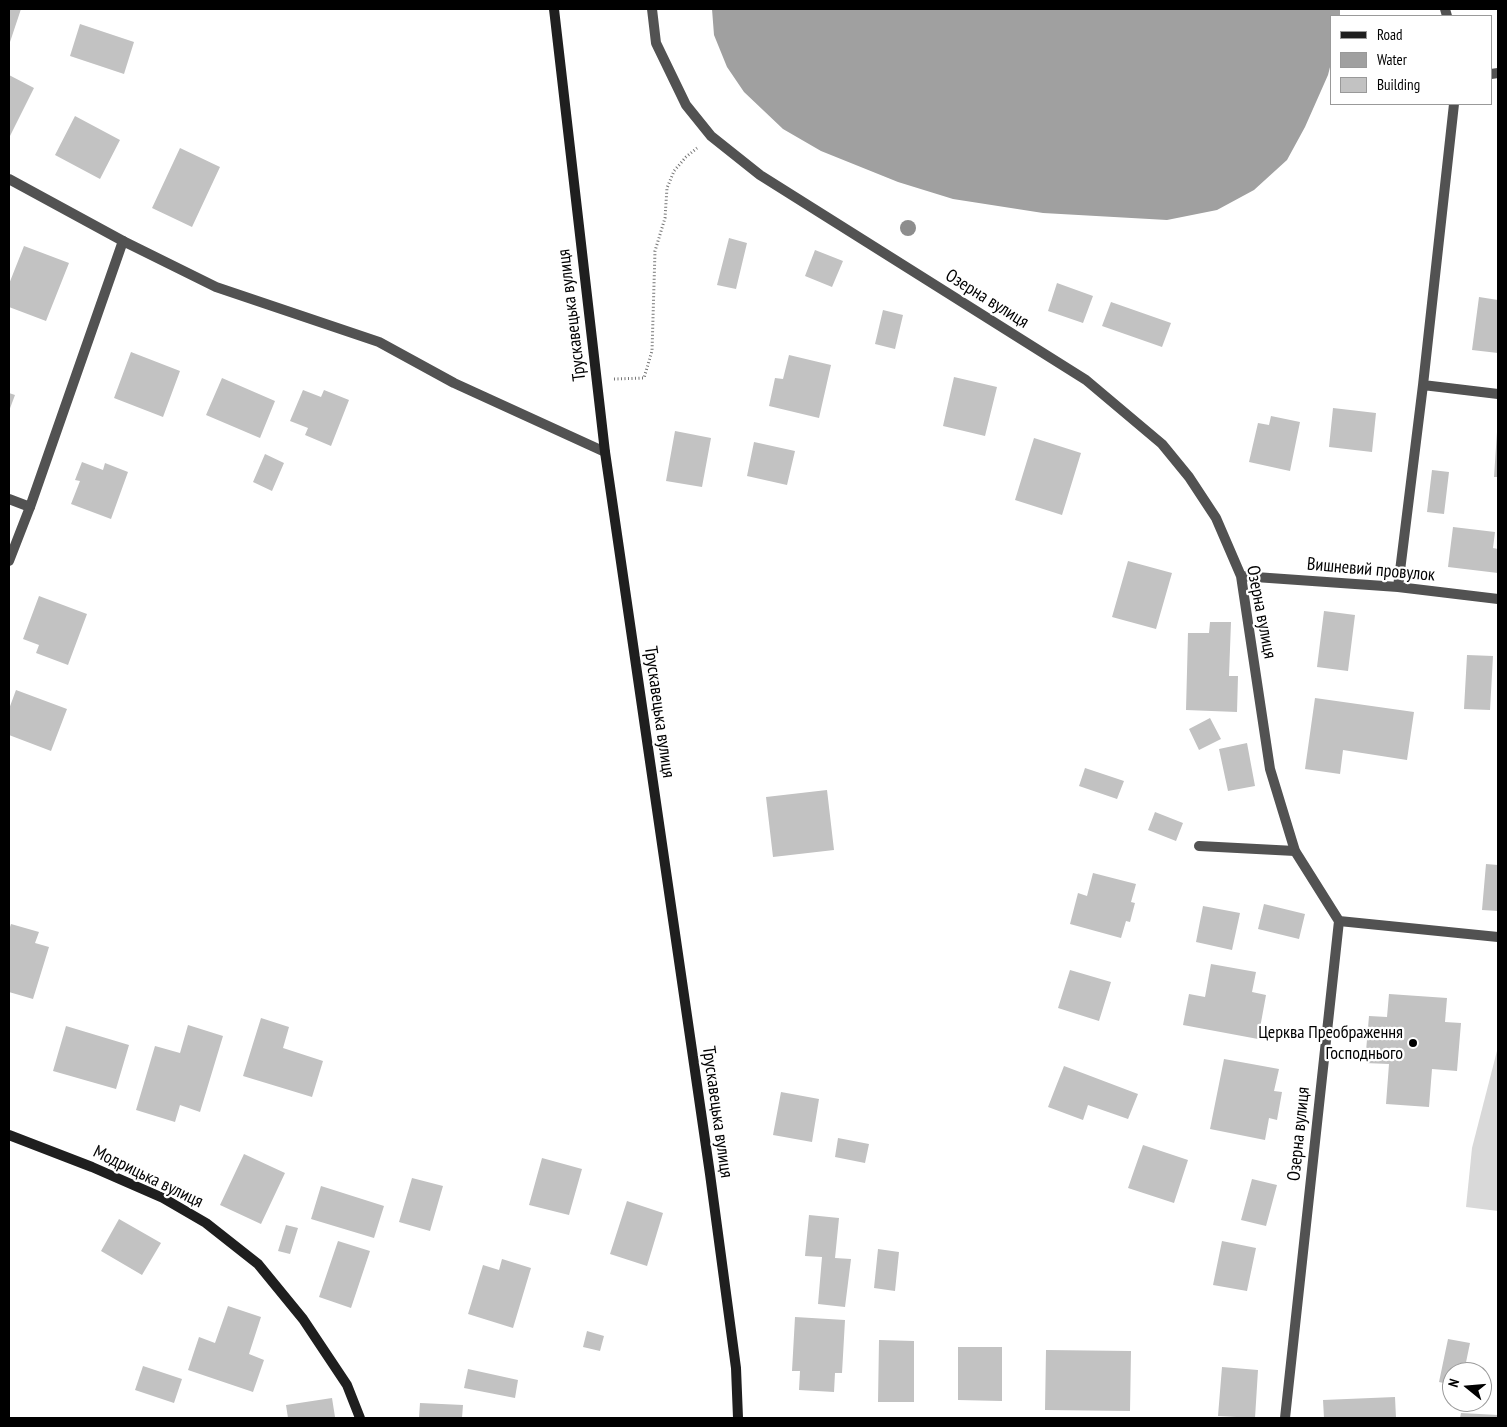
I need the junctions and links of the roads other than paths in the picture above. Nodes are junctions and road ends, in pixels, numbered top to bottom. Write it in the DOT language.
graph roads {
  1 [pos="554,9"];
  2 [pos="652,9"];
  3 [pos="1454,105"];
  4 [pos="9,179"];
  5 [pos="124,241"];
  6 [pos="1423,385"];
  7 [pos="1498,394"];
  8 [pos="605,452"];
  9 [pos="9,499"];
  10 [pos="30,507"];
  11 [pos="9,561"];
  12 [pos="1241,576"];
  13 [pos="1398,587"];
  14 [pos="1498,599"];
  15 [pos="1199,846"];
  16 [pos="1295,851"];
  17 [pos="1339,921"];
  18 [pos="1498,937"];
  19 [pos="9,1135"];
  20 [pos="360,1418"];
  21 [pos="738,1418"];
  22 [pos="1285,1418"];
  1 -- 8 [label="main road, Трускавецька вулиця"];
  2 -- 12 [label="street, Озерна вулиця"];
  3 -- 6 [label="street"];
  4 -- 5 [label="street"];
  5 -- 8 [label="street"];
  5 -- 10 [label="street"];
  6 -- 7 [label="street"];
  6 -- 13 [label="street"];
  8 -- 21 [label="main road, Трускавецька вулиця"];
  9 -- 10 [label="street"];
  10 -- 11 [label="street"];
  12 -- 13 [label="street, Вишневий провулок"];
  12 -- 16 [label="street, Озерна вулиця"];
  13 -- 14 [label="street, Вишневий провулок"];
  15 -- 16 [label="street"];
  16 -- 17 [label="street, Озерна вулиця"];
  17 -- 18 [label="street"];
  17 -- 22 [label="street, Озерна вулиця"];
  19 -- 20 [label="main road, Модрицька вулиця"];
}
